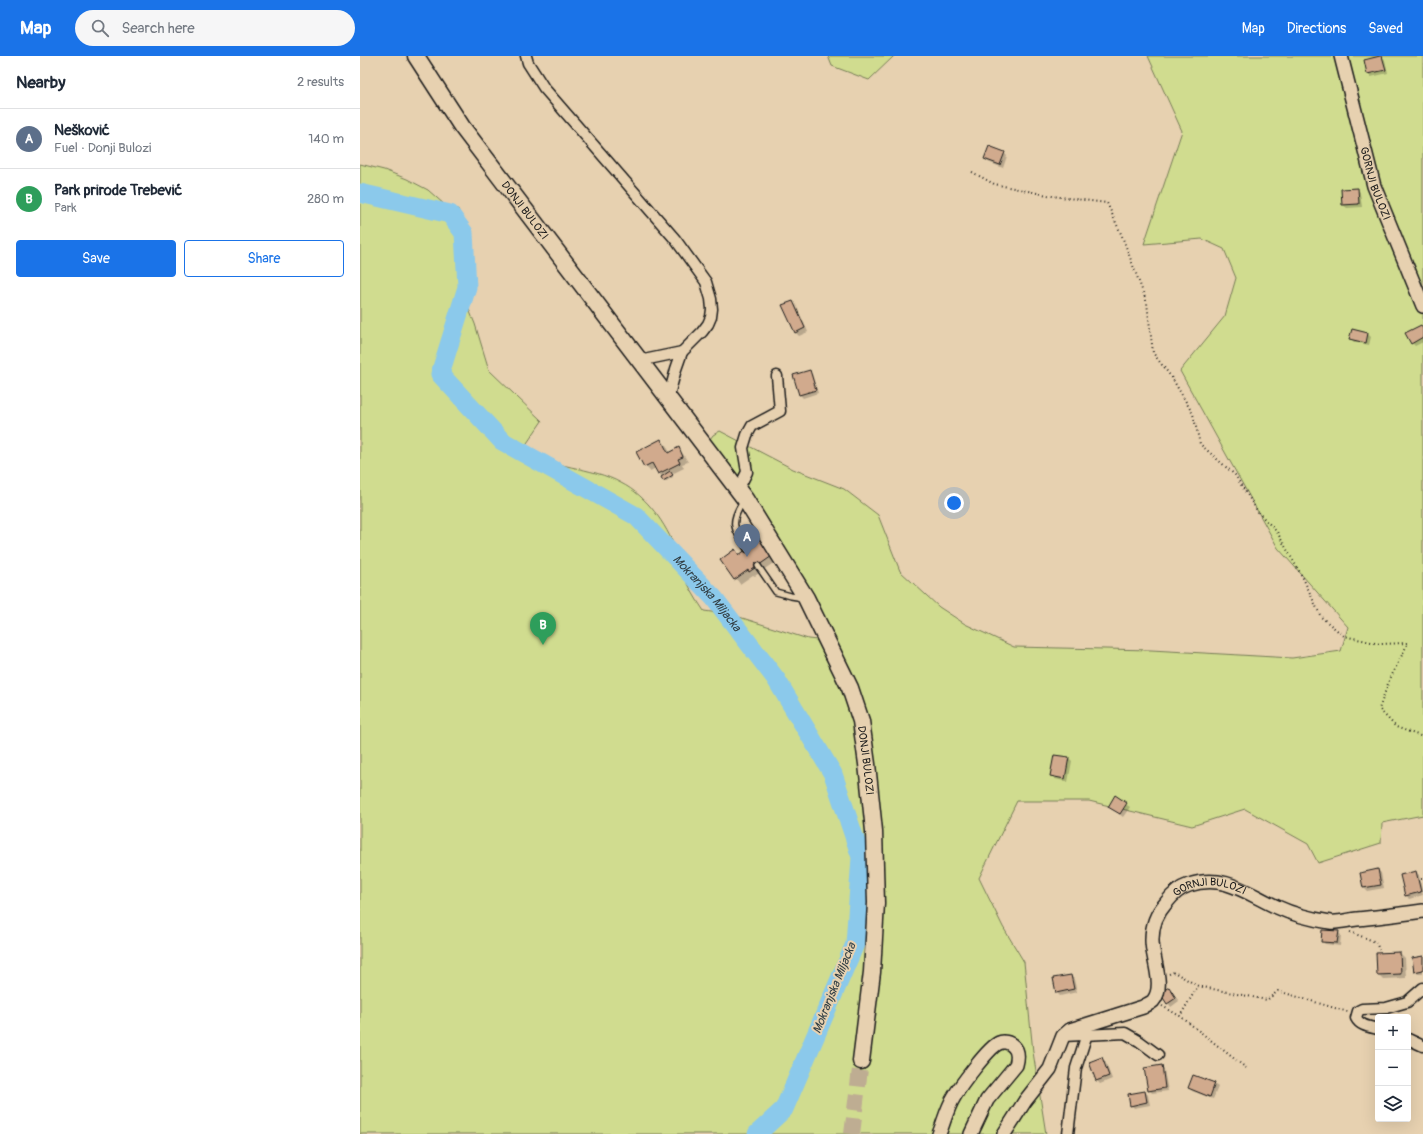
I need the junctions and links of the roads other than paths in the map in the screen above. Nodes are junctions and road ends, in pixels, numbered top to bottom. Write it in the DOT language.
graph roads {
  1 [pos="416,56"];
  2 [pos="526,56"];
  3 [pos="1341,56"];
  4 [pos="1423,306"];
  5 [pos="682,352"];
  6 [pos="640,361"];
  7 [pos="777,376"];
  8 [pos="668,399"];
  9 [pos="742,495"];
  10 [pos="747,549"];
  11 [pos="758,566"];
  12 [pos="806,598"];
  13 [pos="1423,911"];
  14 [pos="1423,988"];
  15 [pos="1375,1028"];
  16 [pos="1087,1034"];
  17 [pos="1063,1036"];
  18 [pos="1411,1040"];
  19 [pos="1423,1046"];
  20 [pos="1158,1055"];
  21 [pos="861,1061"];
  22 [pos="939,1134"];
  23 [pos="971,1134"];
  24 [pos="1004,1134"];
  25 [pos="1068,1134"];
  1 -- 6 [label="main road, DONJI BULOZI"];
  2 -- 5 [label="street"];
  3 -- 4 [label="street, GORNJI BULOZI"];
  5 -- 6 [label="street"];
  5 -- 8 [label="street"];
  6 -- 8 [label="main road, DONJI BULOZI"];
  7 -- 9 [label="street"];
  8 -- 9 [label="main road, DONJI BULOZI"];
  9 -- 10 [label="lane"];
  9 -- 12 [label="main road, DONJI BULOZI"];
  11 -- 12 [label="lane"];
  12 -- 21 [label="main road, DONJI BULOZI"];
  13 -- 17 [label="street, GORNJI BULOZI"];
  14 -- 15 [label="street"];
  16 -- 17 [label="street"];
  16 -- 20 [label="street"];
  16 -- 25 [label="street"];
  17 -- 24 [label="street"];
  18 -- 19 [label="street"];
  22 -- 23 [label="street"];
}
